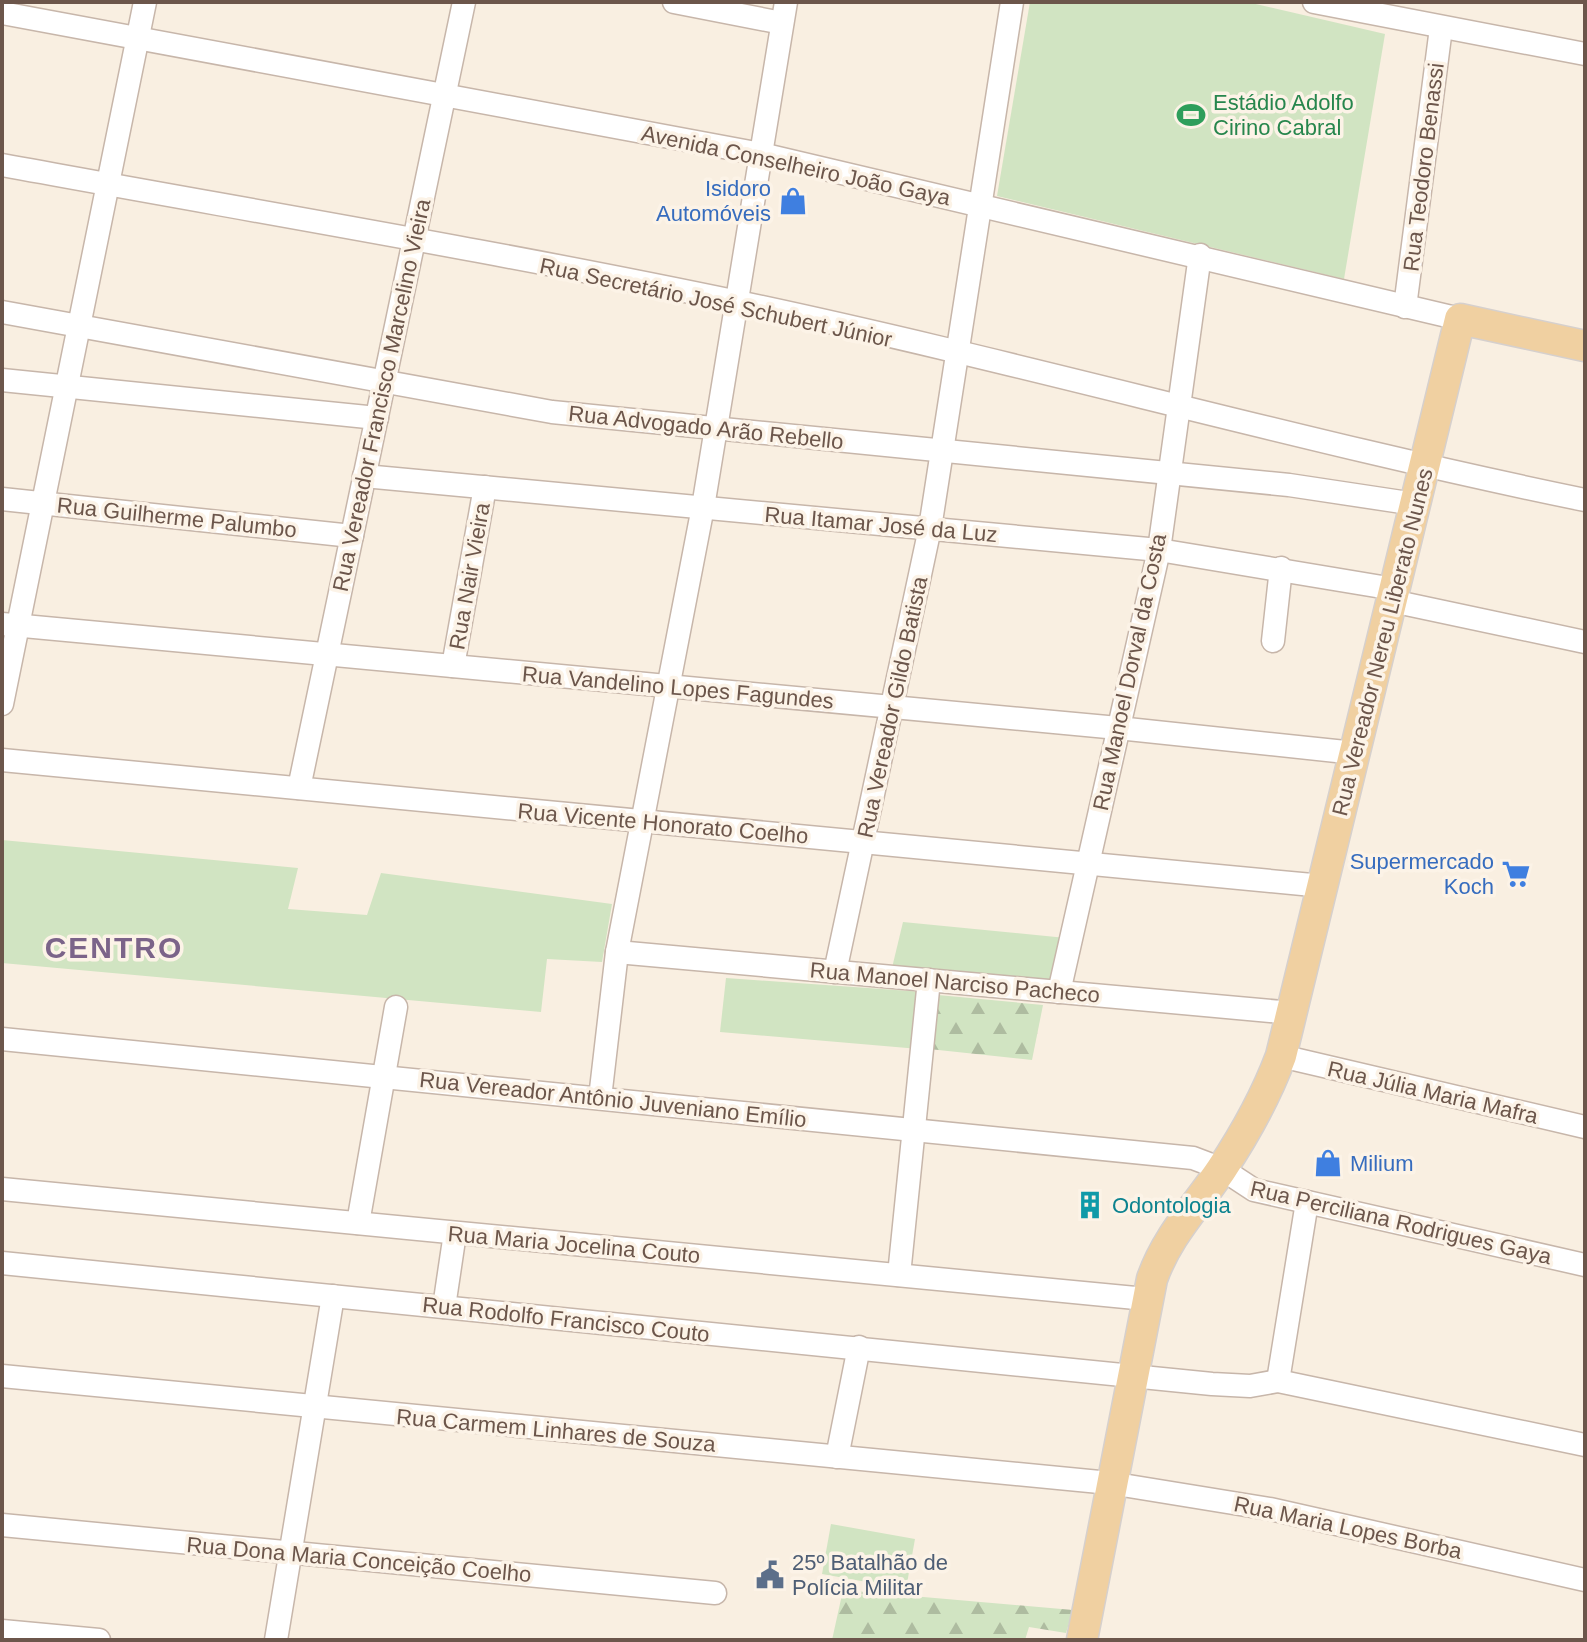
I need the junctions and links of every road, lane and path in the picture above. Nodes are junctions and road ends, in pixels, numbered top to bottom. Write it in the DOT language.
graph roads {
  1 [pos="145,2"];
  2 [pos="464,2"];
  3 [pos="674,2"];
  4 [pos="1012,2"];
  5 [pos="1323,3"];
  6 [pos="784,12"];
  7 [pos="2,13"];
  8 [pos="1441,28"];
  9 [pos="138,38"];
  10 [pos="1585,54"];
  11 [pos="444,95"];
  12 [pos="761,154"];
  13 [pos="2,165"];
  14 [pos="108,185"];
  15 [pos="980,205"];
  16 [pos="413,242"];
  17 [pos="1200,255"];
  18 [pos="736,302"];
  19 [pos="1405,307"];
  20 [pos="2,312"];
  21 [pos="1460,319"];
  22 [pos="79,327"];
  23 [pos="1585,346"];
  24 [pos="959,352"];
  25 [pos="2,380"];
  26 [pos="384,383"];
  27 [pos="67,387"];
  28 [pos="1178,403"];
  29 [pos="377,418"];
  30 [pos="714,429"];
  31 [pos="943,451"];
  32 [pos="1424,467"];
  33 [pos="1167,473"];
  34 [pos="364,476"];
  35 [pos="485,487"];
  36 [pos="2,499"];
  37 [pos="1585,500"];
  38 [pos="43,503"];
  39 [pos="1415,504"];
  40 [pos="703,507"];
  41 [pos="930,528"];
  42 [pos="352,536"];
  43 [pos="1159,550"];
  44 [pos="1281,568"];
  45 [pos="1393,595"];
  46 [pos="10,625"];
  47 [pos="1273,641"];
  48 [pos="1585,642"];
  49 [pos="327,654"];
  50 [pos="453,666"];
  51 [pos="668,686"];
  52 [pos="2,704"];
  53 [pos="892,707"];
  54 [pos="1118,728"];
  55 [pos="1355,753"];
  56 [pos="2,760"];
  57 [pos="299,788"];
  58 [pos="640,821"];
  59 [pos="862,842"];
  60 [pos="1087,863"];
  61 [pos="1323,886"];
  62 [pos="617,952"];
  63 [pos="835,972"];
  64 [pos="929,980"];
  65 [pos="1059,992"];
  66 [pos="396,1007"];
  67 [pos="1293,1013"];
  68 [pos="2,1039"];
  69 [pos="1281,1056"];
  70 [pos="384,1077"];
  71 [pos="600,1098"];
  72 [pos="1585,1127"];
  73 [pos="914,1129"];
  74 [pos="1222,1169"];
  75 [pos="2,1189"];
  76 [pos="1307,1202"];
  77 [pos="358,1223"];
  78 [pos="455,1233"];
  79 [pos="2,1263"];
  80 [pos="1585,1265"];
  81 [pos="899,1275"];
  82 [pos="333,1296"];
  83 [pos="1146,1299"];
  84 [pos="444,1307"];
  85 [pos="859,1347"];
  86 [pos="1131,1374"];
  87 [pos="2,1376"];
  88 [pos="1278,1381"];
  89 [pos="315,1406"];
  90 [pos="1585,1445"];
  91 [pos="837,1457"];
  92 [pos="1110,1483"];
  93 [pos="2,1525"];
  94 [pos="290,1552"];
  95 [pos="1585,1580"];
  96 [pos="715,1593"];
  97 [pos="2,1631"];
  98 [pos="99,1640"];
  99 [pos="276,1640"];
  100 [pos="1082,1640"];
  1 -- 9 [label="street"];
  2 -- 11 [label="street, Rua Vereador Francisco Marcelino Vieira"];
  3 -- 6 [label="street"];
  4 -- 15 [label="street, Rua Vereador Gildo Batista"];
  5 -- 8 [label="street"];
  6 -- 12 [label="street"];
  7 -- 9 [label="street, Avenida Conselheiro João Gaya"];
  8 -- 10 [label="street"];
  8 -- 19 [label="street, Rua Teodoro Benassi"];
  9 -- 11 [label="street, Avenida Conselheiro João Gaya"];
  9 -- 14 [label="street"];
  11 -- 12 [label="street, Avenida Conselheiro João Gaya"];
  11 -- 16 [label="street, Rua Vereador Francisco Marcelino Vieira"];
  12 -- 15 [label="street, Avenida Conselheiro João Gaya"];
  12 -- 18 [label="street"];
  13 -- 14 [label="street, Rua Secretário José Schubert Júnior"];
  14 -- 16 [label="street, Rua Secretário José Schubert Júnior"];
  14 -- 22 [label="street"];
  15 -- 17 [label="street, Avenida Conselheiro João Gaya"];
  15 -- 24 [label="street, Rua Vereador Gildo Batista"];
  16 -- 18 [label="street, Rua Secretário José Schubert Júnior"];
  16 -- 26 [label="street, Rua Vereador Francisco Marcelino Vieira"];
  17 -- 19 [label="street, Avenida Conselheiro João Gaya"];
  17 -- 28 [label="street, Rua Manoel Dorval da Costa"];
  18 -- 24 [label="street, Rua Secretário José Schubert Júnior"];
  18 -- 30 [label="street"];
  19 -- 21 [label="street, Avenida Conselheiro João Gaya"];
  20 -- 22 [label="street, Rua Advogado Arão Rebello"];
  21 -- 23 [label="main road, Avenida Conselheiro João Gaya"];
  21 -- 32 [label="main road, Rua Vereador Nereu Liberato Nunes"];
  22 -- 26 [label="street, Rua Advogado Arão Rebello"];
  22 -- 27 [label="street"];
  24 -- 28 [label="street, Rua Secretário José Schubert Júnior"];
  24 -- 31 [label="street, Rua Vereador Gildo Batista"];
  25 -- 27 [label="street"];
  26 -- 29 [label="street, Rua Vereador Francisco Marcelino Vieira"];
  26 -- 30 [label="street, Rua Advogado Arão Rebello"];
  27 -- 29 [label="street"];
  27 -- 38 [label="street"];
  28 -- 32 [label="street, Rua Secretário José Schubert Júnior"];
  28 -- 33 [label="street, Rua Manoel Dorval da Costa"];
  29 -- 34 [label="street, Rua Vereador Francisco Marcelino Vieira"];
  30 -- 31 [label="street, Rua Advogado Arão Rebello"];
  30 -- 40 [label="street"];
  31 -- 33 [label="street, Rua Advogado Arão Rebello"];
  31 -- 41 [label="street, Rua Vereador Gildo Batista"];
  32 -- 37 [label="street, Rua Secretário José Schubert Júnior"];
  32 -- 39 [label="main road, Rua Vereador Nereu Liberato Nunes"];
  33 -- 39 [label="street, Rua Advogado Arão Rebello"];
  33 -- 43 [label="street, Rua Manoel Dorval da Costa"];
  34 -- 35 [label="street, Rua Itamar José da Luz"];
  34 -- 42 [label="street, Rua Vereador Francisco Marcelino Vieira"];
  35 -- 40 [label="street, Rua Itamar José da Luz"];
  35 -- 50 [label="street, Rua Nair Vieira"];
  36 -- 38 [label="street, Rua Guilherme Palumbo"];
  38 -- 42 [label="street, Rua Guilherme Palumbo"];
  38 -- 46 [label="street"];
  39 -- 45 [label="main road, Rua Vereador Nereu Liberato Nunes"];
  40 -- 41 [label="street, Rua Itamar José da Luz"];
  40 -- 51 [label="street"];
  41 -- 43 [label="street, Rua Itamar José da Luz"];
  41 -- 53 [label="street, Rua Vereador Gildo Batista"];
  42 -- 49 [label="street, Rua Vereador Francisco Marcelino Vieira"];
  43 -- 44 [label="street, Rua Itamar José da Luz"];
  43 -- 54 [label="street, Rua Manoel Dorval da Costa"];
  44 -- 45 [label="street, Rua Itamar José da Luz"];
  44 -- 47 [label="street"];
  45 -- 48 [label="street, Rua Itamar José da Luz"];
  45 -- 55 [label="main road, Rua Vereador Nereu Liberato Nunes"];
  46 -- 49 [label="street, Rua Vandelino Lopes Fagundes"];
  46 -- 52 [label="street"];
  49 -- 50 [label="street, Rua Vandelino Lopes Fagundes"];
  49 -- 57 [label="street, Rua Vereador Francisco Marcelino Vieira"];
  50 -- 51 [label="street, Rua Vandelino Lopes Fagundes"];
  51 -- 53 [label="street, Rua Vandelino Lopes Fagundes"];
  51 -- 58 [label="street"];
  53 -- 54 [label="street, Rua Vandelino Lopes Fagundes"];
  53 -- 59 [label="street, Rua Vereador Gildo Batista"];
  54 -- 55 [label="street, Rua Vandelino Lopes Fagundes"];
  54 -- 60 [label="street, Rua Manoel Dorval da Costa"];
  55 -- 61 [label="main road, Rua Vereador Nereu Liberato Nunes"];
  56 -- 57 [label="street, Rua Vicente Honorato Coelho"];
  57 -- 58 [label="street, Rua Vicente Honorato Coelho"];
  58 -- 59 [label="street, Rua Vicente Honorato Coelho"];
  58 -- 62 [label="street"];
  59 -- 60 [label="street, Rua Vicente Honorato Coelho"];
  59 -- 63 [label="street, Rua Vereador Gildo Batista"];
  60 -- 61 [label="street, Rua Vicente Honorato Coelho"];
  60 -- 65 [label="street, Rua Manoel Dorval da Costa"];
  61 -- 67 [label="main road, Rua Vereador Nereu Liberato Nunes"];
  62 -- 63 [label="street, Rua Manoel Narciso Pacheco"];
  62 -- 71 [label="street"];
  63 -- 64 [label="street, Rua Manoel Narciso Pacheco"];
  64 -- 65 [label="street, Rua Manoel Narciso Pacheco"];
  64 -- 73 [label="street"];
  65 -- 67 [label="street, Rua Manoel Narciso Pacheco"];
  66 -- 70 [label="street"];
  67 -- 69 [label="main road, Rua Vereador Nereu Liberato Nunes"];
  68 -- 70 [label="street, Rua Vereador Antônio Juveniano Emílio"];
  69 -- 72 [label="street, Rua Júlia Maria Mafra"];
  69 -- 74 [label="main road, Rua Vereador Nereu Liberato Nunes"];
  70 -- 71 [label="street, Rua Vereador Antônio Juveniano Emílio"];
  70 -- 77 [label="street"];
  71 -- 73 [label="street, Rua Vereador Antônio Juveniano Emílio"];
  73 -- 74 [label="street, Rua Vereador Antônio Juveniano Emílio"];
  73 -- 81 [label="street"];
  74 -- 76 [label="street, Rua Perciliana Rodrigues Gaya"];
  74 -- 83 [label="main road, Rua Vereador Nereu Liberato Nunes"];
  75 -- 77 [label="street, Rua Maria Jocelina Couto"];
  76 -- 80 [label="street, Rua Perciliana Rodrigues Gaya"];
  76 -- 88 [label="street"];
  77 -- 78 [label="street, Rua Maria Jocelina Couto"];
  78 -- 81 [label="street, Rua Maria Jocelina Couto"];
  78 -- 84 [label="street"];
  79 -- 82 [label="street, Rua Rodolfo Francisco Couto"];
  81 -- 83 [label="street, Rua Maria Jocelina Couto"];
  82 -- 84 [label="street, Rua Rodolfo Francisco Couto"];
  82 -- 89 [label="street"];
  83 -- 86 [label="main road, Rua Vereador Nereu Liberato Nunes"];
  84 -- 85 [label="street, Rua Rodolfo Francisco Couto"];
  85 -- 86 [label="street, Rua Rodolfo Francisco Couto"];
  85 -- 91 [label="street"];
  86 -- 88 [label="street, Rua Rodolfo Francisco Couto"];
  86 -- 92 [label="main road, Rua Vereador Nereu Liberato Nunes"];
  87 -- 89 [label="street, Rua Carmem Linhares de Souza"];
  88 -- 90 [label="street, Rua Rodolfo Francisco Couto"];
  89 -- 91 [label="street, Rua Carmem Linhares de Souza"];
  89 -- 94 [label="street"];
  91 -- 92 [label="street, Rua Carmem Linhares de Souza"];
  92 -- 95 [label="street, Rua Maria Lopes Borba"];
  92 -- 100 [label="main road, Rua Vereador Nereu Liberato Nunes"];
  93 -- 94 [label="street, Rua Dona Maria Conceição Coelho"];
  94 -- 96 [label="street, Rua Dona Maria Conceição Coelho"];
  94 -- 99 [label="street"];
  97 -- 98 [label="street"];
}
